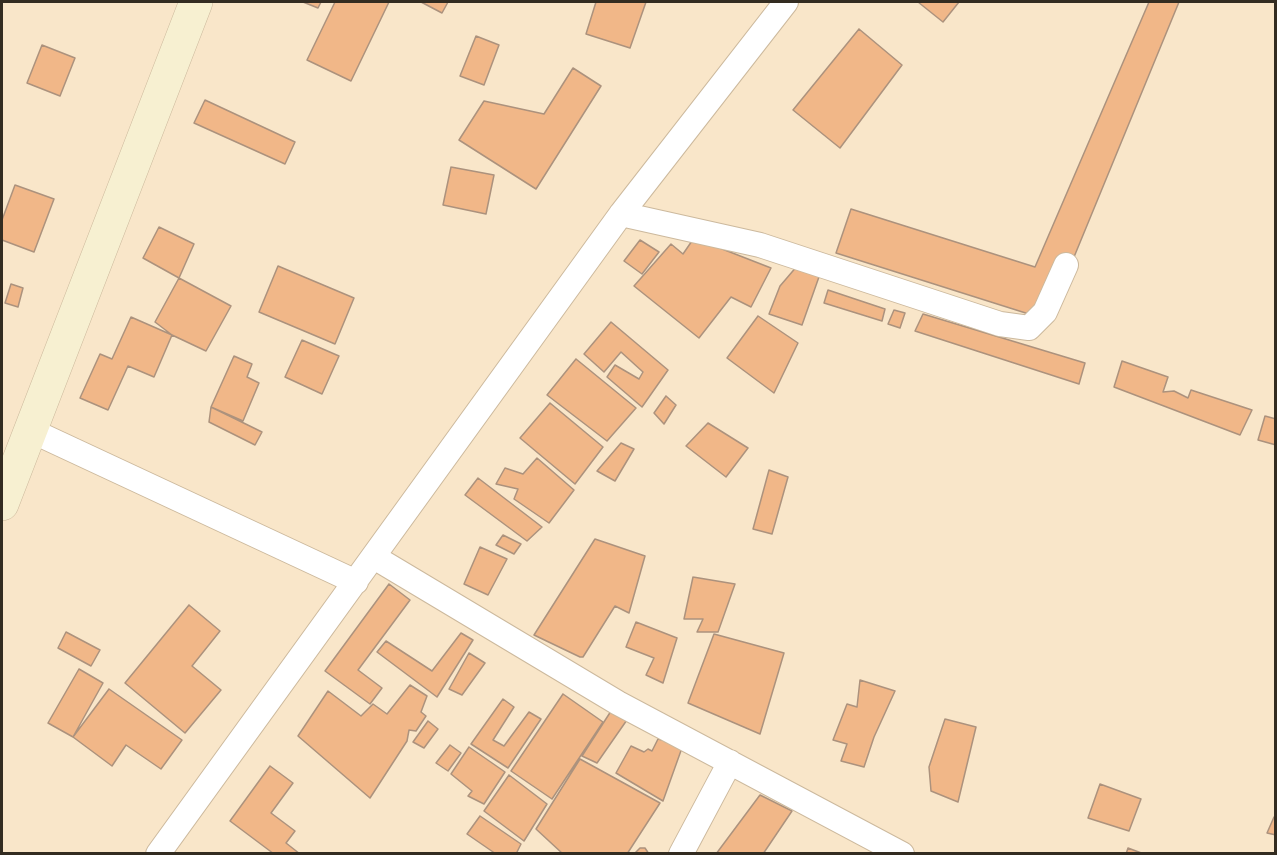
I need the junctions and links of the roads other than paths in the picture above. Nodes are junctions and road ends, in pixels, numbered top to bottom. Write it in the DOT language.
graph roads {
  1 [pos="196,2"];
  2 [pos="786,2"];
  3 [pos="621,214"];
  4 [pos="1066,265"];
  5 [pos="30,430"];
  6 [pos="2,504"];
  7 [pos="374,557"];
  8 [pos="356,582"];
  9 [pos="729,762"];
  10 [pos="158,854"];
  11 [pos="681,854"];
  12 [pos="902,854"];
  1 -- 5 [label="main road"];
  2 -- 3 [label="street"];
  3 -- 4 [label="street"];
  3 -- 7 [label="street"];
  5 -- 6 [label="main road"];
  5 -- 8 [label="street"];
  7 -- 8 [label="street"];
  7 -- 9 [label="street"];
  8 -- 10 [label="street"];
  9 -- 11 [label="street"];
  9 -- 12 [label="street"];
}
